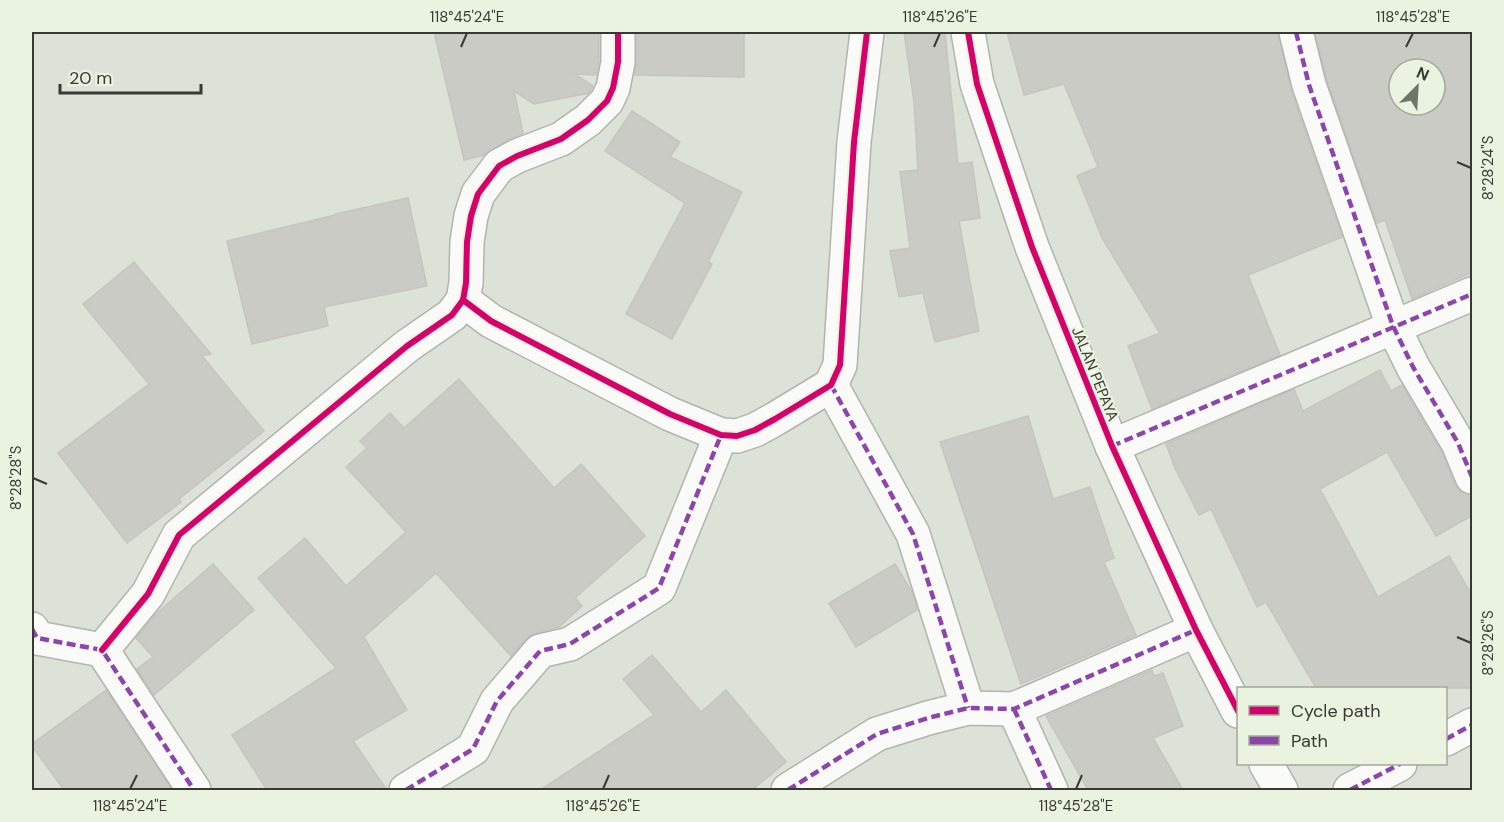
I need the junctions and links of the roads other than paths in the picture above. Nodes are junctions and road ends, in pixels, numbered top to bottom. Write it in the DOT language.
graph roads {
  1 [pos="618,32"];
  2 [pos="867,32"];
  3 [pos="968,32"];
  4 [pos="1296,32"];
  5 [pos="1473,294"];
  6 [pos="463,300"];
  7 [pos="1393,327"];
  8 [pos="831,385"];
  9 [pos="721,435"];
  10 [pos="1112,446"];
  11 [pos="1473,477"];
  12 [pos="1196,630"];
  13 [pos="33,636"];
  14 [pos="102,650"];
  15 [pos="1237,707"];
  16 [pos="968,708"];
  17 [pos="1014,709"];
  18 [pos="1473,725"];
  19 [pos="1447,738"];
  20 [pos="1267,765"];
  21 [pos="1398,765"];
  22 [pos="194,790"];
  23 [pos="406,790"];
  24 [pos="788,790"];
  25 [pos="1051,790"];
  26 [pos="1281,790"];
  27 [pos="1350,790"];
  1 -- 6 [label="street"];
  2 -- 8 [label="street"];
  3 -- 10 [label="street, JALAN PEPAYA"];
  4 -- 7 [label="street"];
  5 -- 7 [label="street"];
  6 -- 9 [label="street"];
  6 -- 14 [label="street"];
  7 -- 10 [label="street"];
  7 -- 11 [label="street"];
  8 -- 9 [label="street"];
  8 -- 16 [label="street"];
  9 -- 23 [label="street"];
  10 -- 12 [label="street, JALAN PEPAYA"];
  12 -- 15 [label="street, JALAN PEPAYA"];
  12 -- 17 [label="street"];
  13 -- 14 [label="street"];
  14 -- 22 [label="street"];
  16 -- 17 [label="street"];
  16 -- 24 [label="street"];
  17 -- 25 [label="street"];
  18 -- 19 [label="street"];
  20 -- 26 [label="street"];
  21 -- 27 [label="street"];
}
